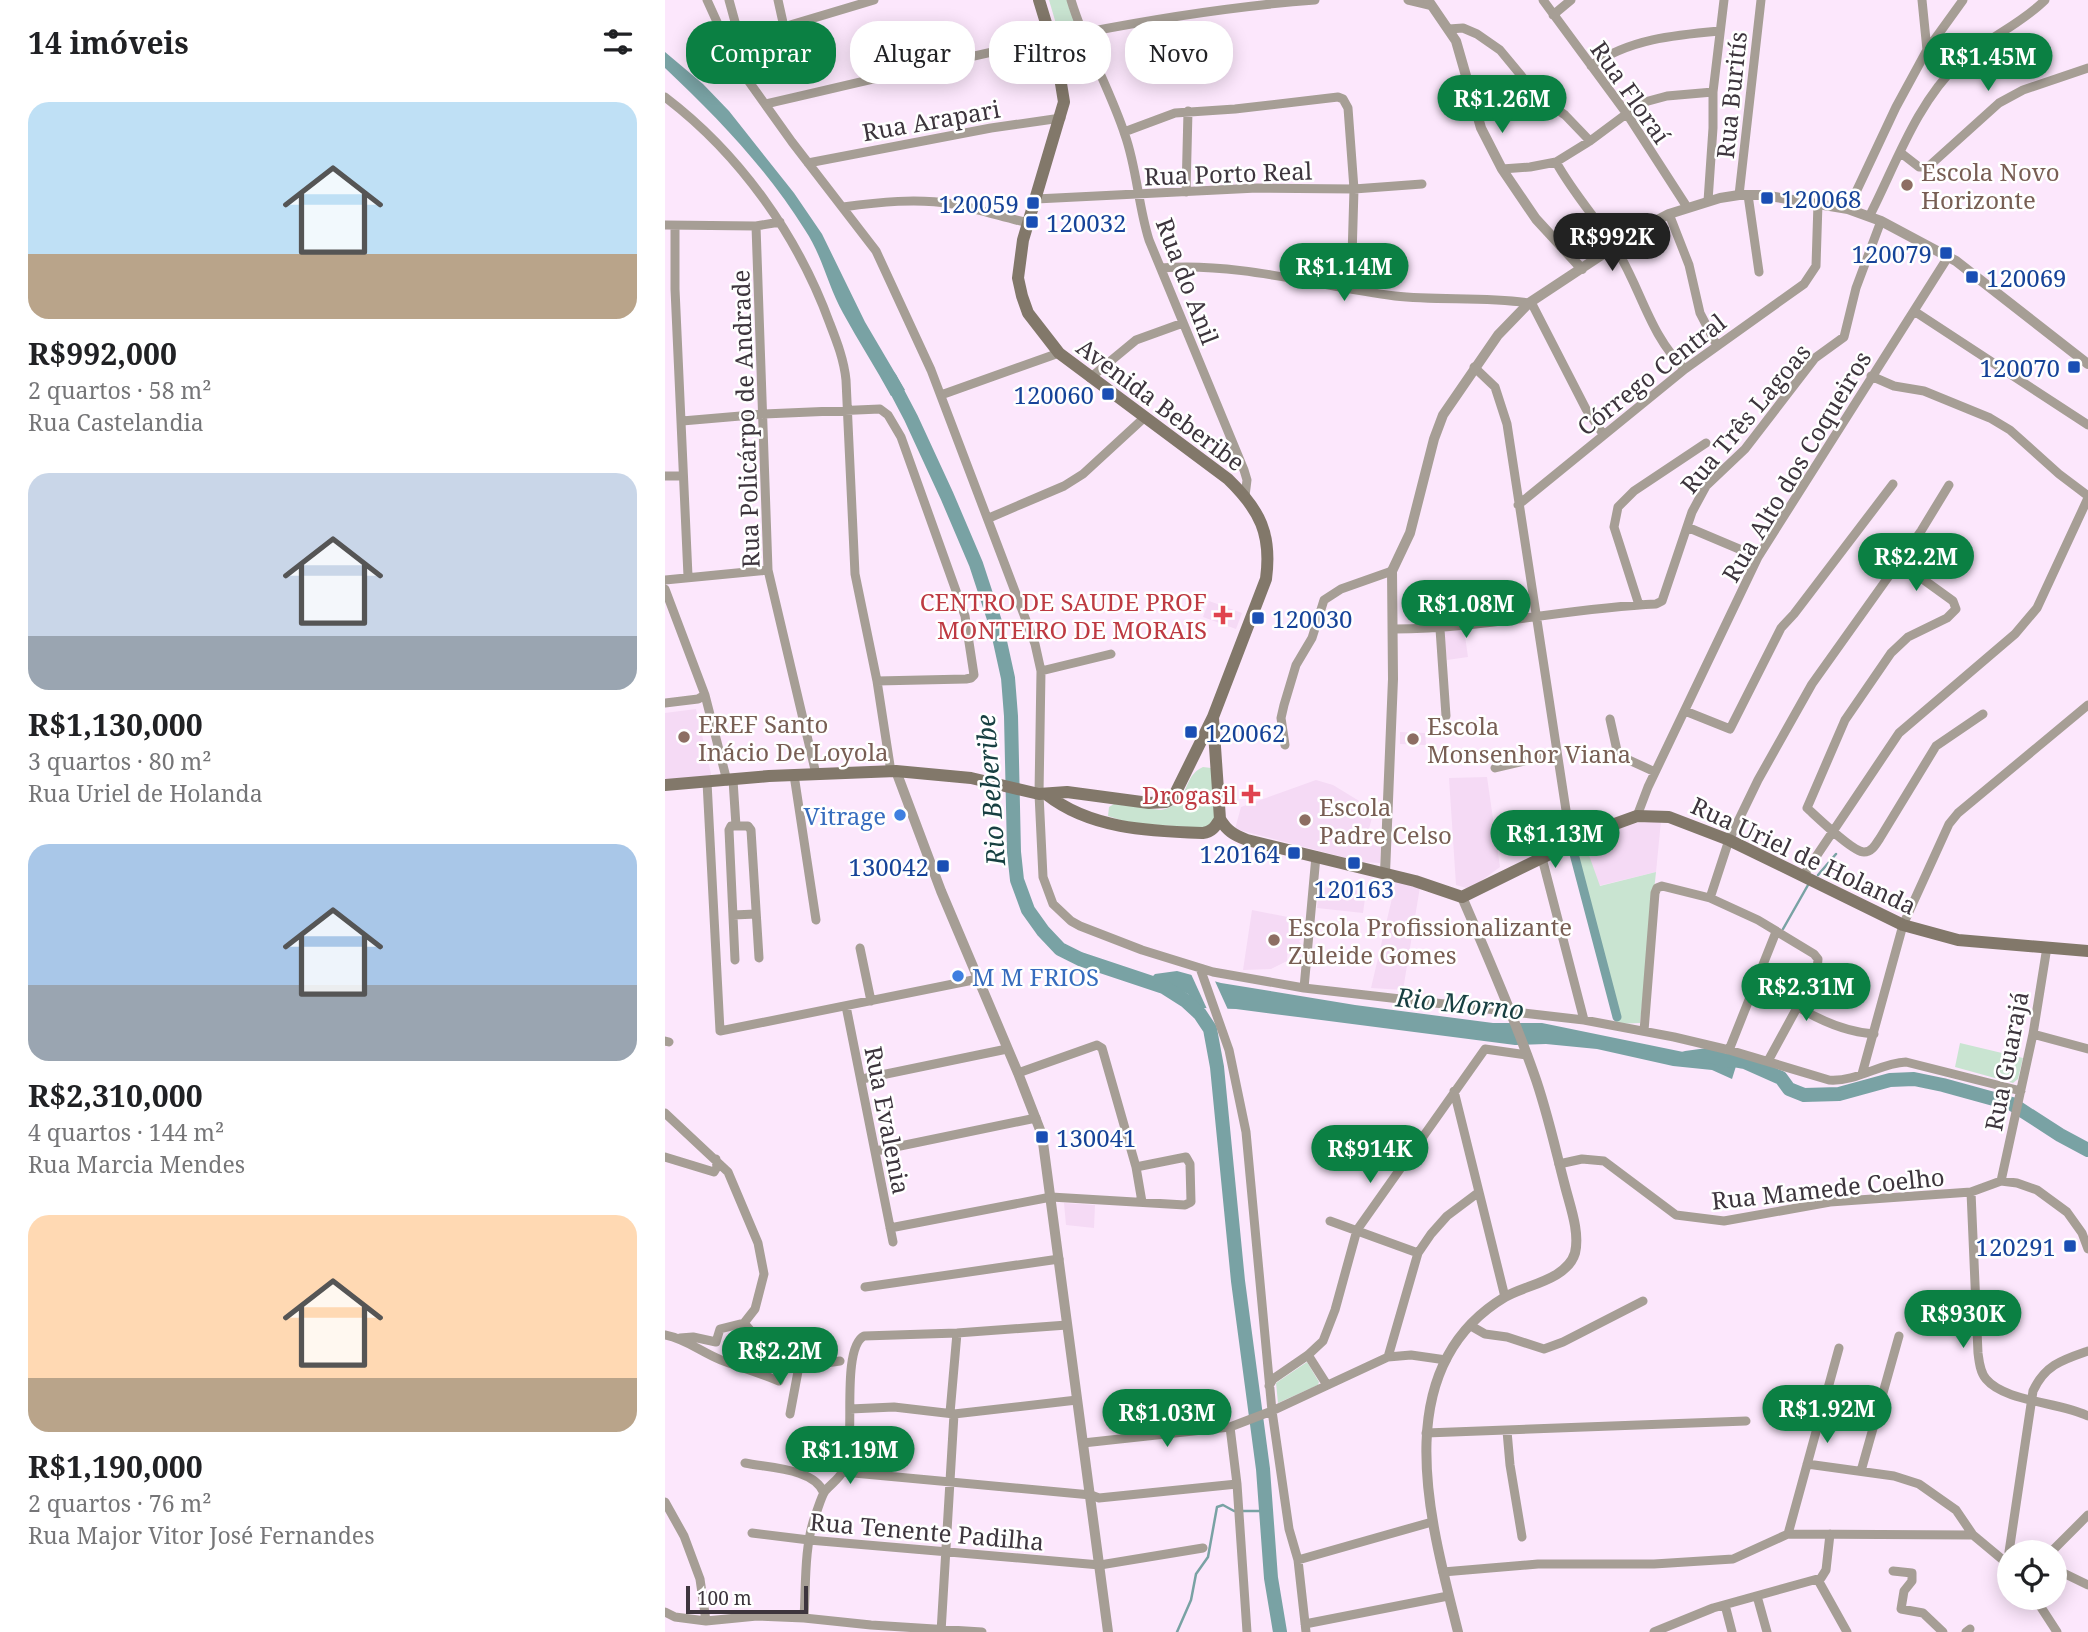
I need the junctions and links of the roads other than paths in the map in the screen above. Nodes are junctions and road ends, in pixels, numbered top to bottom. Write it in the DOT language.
graph roads {
  1 [pos="707,0"];
  2 [pos="729,0"];
  3 [pos="779,0"];
  4 [pos="874,0"];
  5 [pos="1039,0"];
  6 [pos="1071,0"];
  7 [pos="1315,0"];
  8 [pos="1408,0"];
  9 [pos="1543,0"];
  10 [pos="1571,0"];
  11 [pos="1724,0"];
  12 [pos="1761,0"];
  13 [pos="1922,0"];
  14 [pos="1963,0"];
  15 [pos="2045,0"];
  16 [pos="1429,3"];
  17 [pos="839,5"];
  18 [pos="1553,15"];
  19 [pos="717,21"];
  20 [pos="735,21"];
  21 [pos="783,21"];
  22 [pos="799,21"];
  23 [pos="1045,21"];
  24 [pos="1078,21"];
  25 [pos="1111,28"];
  26 [pos="1449,29"];
  27 [pos="1720,30"];
  28 [pos="1927,50"];
  29 [pos="989,55"];
  30 [pos="1591,66"];
  31 [pos="2088,68"];
  32 [pos="753,84"];
  33 [pos="1063,84"];
  34 [pos="1104,84"];
  35 [pos="1713,93"];
  36 [pos="665,97"];
  37 [pos="766,104"];
  38 [pos="1188,111"];
  39 [pos="1627,114"];
  40 [pos="1061,118"];
  41 [pos="1124,132"];
  42 [pos="1590,141"];
  43 [pos="1901,153"];
  44 [pos="1556,162"];
  45 [pos="808,163"];
  46 [pos="1502,169"];
  47 [pos="1422,184"];
  48 [pos="1354,189"];
  49 [pos="1186,191"];
  50 [pos="1139,195"];
  51 [pos="1744,195"];
  52 [pos="1036,199"];
  53 [pos="1708,201"];
  54 [pos="1818,203"];
  55 [pos="843,207"];
  56 [pos="1686,207"];
  57 [pos="1849,209"];
  58 [pos="1669,214"];
  59 [pos="1870,215"];
  60 [pos="1881,221"];
  61 [pos="780,222"];
  62 [pos="1028,223"];
  63 [pos="670,226"];
  64 [pos="756,226"];
  65 [pos="1615,247"];
  66 [pos="1352,257"];
  67 [pos="1948,257"];
  68 [pos="1161,268"];
  69 [pos="1582,269"];
  70 [pos="1759,272"];
  71 [pos="670,289"];
  72 [pos="1530,302"];
  73 [pos="1914,311"];
  74 [pos="1182,323"];
  75 [pos="1717,346"];
  76 [pos="678,348"];
  77 [pos="665,349"];
  78 [pos="1059,354"];
  79 [pos="2088,364"];
  80 [pos="1474,368"];
  81 [pos="1685,369"];
  82 [pos="1871,376"];
  83 [pos="1090,378"];
  84 [pos="941,396"];
  85 [pos="848,411"];
  86 [pos="764,414"];
  87 [pos="1145,417"];
  88 [pos="682,421"];
  89 [pos="2088,425"];
  90 [pos="1603,434"];
  91 [pos="1706,443"];
  92 [pos="683,475"];
  93 [pos="665,476"];
  94 [pos="1893,484"];
  95 [pos="1949,485"];
  96 [pos="1245,496"];
  97 [pos="2088,497"];
  98 [pos="1518,505"];
  99 [pos="989,519"];
  100 [pos="1687,527"];
  101 [pos="1758,557"];
  102 [pos="1899,562"];
  103 [pos="768,570"];
  104 [pos="1392,571"];
  105 [pos="688,576"];
  106 [pos="665,580"];
  107 [pos="665,589"];
  108 [pos="1639,604"];
  109 [pos="1535,615"];
  110 [pos="1394,629"];
  111 [pos="1440,629"];
  112 [pos="1111,654"];
  113 [pos="1041,671"];
  114 [pos="877,681"];
  115 [pos="705,695"];
  116 [pos="665,703"];
  117 [pos="2088,705"];
  118 [pos="1685,711"];
  119 [pos="1983,714"];
  120 [pos="1446,716"];
  121 [pos="1213,717"];
  122 [pos="1610,719"];
  123 [pos="1285,745"];
  124 [pos="1557,753"];
  125 [pos="1193,755"];
  126 [pos="1217,764"];
  127 [pos="1495,768"];
  128 [pos="894,771"];
  129 [pos="1655,772"];
  130 [pos="816,774"];
  131 [pos="794,775"];
  132 [pos="730,780"];
  133 [pos="707,782"];
  134 [pos="665,785"];
  135 [pos="1043,794"];
  136 [pos="1092,794"];
  137 [pos="1637,816"];
  138 [pos="1087,818"];
  139 [pos="1220,819"];
  140 [pos="736,826"];
  141 [pos="1832,831"];
  142 [pos="1729,840"];
  143 [pos="1571,843"];
  144 [pos="1316,856"];
  145 [pos="1542,858"];
  146 [pos="1385,873"];
  147 [pos="1803,876"];
  148 [pos="1462,897"];
  149 [pos="1710,898"];
  150 [pos="756,914"];
  151 [pos="733,915"];
  152 [pos="815,920"];
  153 [pos="1903,925"];
  154 [pos="1776,932"];
  155 [pos="2047,947"];
  156 [pos="860,948"];
  157 [pos="2088,951"];
  158 [pos="759,958"];
  159 [pos="735,960"];
  160 [pos="1201,972"];
  161 [pos="978,979"];
  162 [pos="1304,988"];
  163 [pos="871,1001"];
  164 [pos="846,1006"];
  165 [pos="1798,1007"];
  166 [pos="1511,1017"];
  167 [pos="1584,1020"];
  168 [pos="1644,1031"];
  169 [pos="1874,1034"];
  170 [pos="2033,1034"];
  171 [pos="1007,1049"];
  172 [pos="2088,1049"];
  173 [pos="1729,1050"];
  174 [pos="1525,1051"];
  175 [pos="1768,1061"];
  176 [pos="1018,1073"];
  177 [pos="1862,1074"];
  178 [pos="862,1079"];
  179 [pos="1454,1091"];
  180 [pos="2021,1091"];
  181 [pos="665,1113"];
  182 [pos="1036,1118"];
  183 [pos="876,1151"];
  184 [pos="665,1157"];
  185 [pos="716,1159"];
  186 [pos="1559,1164"];
  187 [pos="1136,1167"];
  188 [pos="2001,1181"];
  189 [pos="1479,1192"];
  190 [pos="1971,1192"];
  191 [pos="1051,1197"];
  192 [pos="1142,1202"];
  193 [pos="1330,1221"];
  194 [pos="890,1228"];
  195 [pos="1357,1230"];
  196 [pos="893,1242"];
  197 [pos="2088,1250"];
  198 [pos="1418,1254"];
  199 [pos="1059,1259"];
  200 [pos="865,1287"];
  201 [pos="1505,1297"];
  202 [pos="1643,1301"];
  203 [pos="744,1323"];
  204 [pos="1067,1325"];
  205 [pos="1471,1326"];
  206 [pos="957,1333"];
  207 [pos="665,1335"];
  208 [pos="1899,1336"];
  209 [pos="680,1338"];
  210 [pos="1839,1349"];
  211 [pos="2088,1351"];
  212 [pos="1308,1355"];
  213 [pos="1388,1357"];
  214 [pos="1447,1360"];
  215 [pos="840,1361"];
  216 [pos="799,1366"];
  217 [pos="752,1369"];
  218 [pos="1327,1385"];
  219 [pos="1269,1386"];
  220 [pos="2032,1396"];
  221 [pos="1077,1400"];
  222 [pos="850,1409"];
  223 [pos="1272,1411"];
  224 [pos="790,1414"];
  225 [pos="952,1414"];
  226 [pos="2088,1416"];
  227 [pos="1746,1421"];
  228 [pos="1230,1427"];
  229 [pos="1507,1431"];
  230 [pos="1426,1433"];
  231 [pos="1083,1443"];
  232 [pos="745,1464"];
  233 [pos="1807,1464"];
  234 [pos="1861,1471"];
  235 [pos="843,1472"];
  236 [pos="950,1481"];
  237 [pos="1237,1484"];
  238 [pos="824,1493"];
  239 [pos="1091,1495"];
  240 [pos="665,1502"];
  241 [pos="2088,1515"];
  242 [pos="1432,1522"];
  243 [pos="752,1533"];
  244 [pos="1788,1534"];
  245 [pos="1830,1534"];
  246 [pos="1973,1535"];
  247 [pos="1522,1537"];
  248 [pos="809,1540"];
  249 [pos="2011,1540"];
  250 [pos="2063,1540"];
  251 [pos="1203,1548"];
  252 [pos="1997,1551"];
  253 [pos="947,1552"];
  254 [pos="1298,1560"];
  255 [pos="1100,1564"];
  256 [pos="1893,1571"];
  257 [pos="1443,1572"];
  258 [pos="2067,1575"];
  259 [pos="1820,1579"];
  260 [pos="2088,1585"];
  261 [pos="1448,1596"];
  262 [pos="1757,1596"];
  263 [pos="1725,1605"];
  264 [pos="2043,1610"];
  265 [pos="665,1612"];
  266 [pos="804,1618"];
  267 [pos="706,1621"];
  268 [pos="1678,1627"];
  269 [pos="1306,1628"];
  270 [pos="941,1630"];
  271 [pos="982,1632"];
  272 [pos="1108,1632"];
  273 [pos="1247,1632"];
  274 [pos="1458,1632"];
  275 [pos="1654,1632"];
  276 [pos="1733,1632"];
  277 [pos="1767,1632"];
  278 [pos="1847,1632"];
  279 [pos="1943,1632"];
  280 [pos="2057,1632"];
  1 -- 19 [label="street"];
  2 -- 20 [label="street"];
  3 -- 21 [label="street"];
  4 -- 17 [label="street"];
  5 -- 23 [label="main road, Avenida Beberibe"];
  6 -- 24 [label="street, Rua do Anil"];
  7 -- 25 [label="street"];
  8 -- 16 [label="street"];
  9 -- 18 [label="street, Rua Floraí"];
  10 -- 18 [label="street"];
  11 -- 27 [label="street"];
  12 -- 51 [label="street, Rua Buritís"];
  13 -- 28 [label="street"];
  14 -- 28 [label="street"];
  15 -- 43 [label="street"];
  16 -- 26 [label="street"];
  17 -- 22 [label="street"];
  18 -- 30 [label="street, Rua Floraí"];
  26 -- 42 [label="street"];
  26 -- 46 [label="street"];
  27 -- 30 [label="street"];
  27 -- 35 [label="street"];
  28 -- 57 [label="street"];
  29 -- 37 [label="street"];
  30 -- 39 [label="street, Rua Floraí"];
  31 -- 43 [label="street"];
  32 -- 37 [label="street"];
  33 -- 40 [label="main road, Avenida Beberibe"];
  34 -- 41 [label="street, Rua do Anil"];
  35 -- 39 [label="street"];
  35 -- 53 [label="street"];
  36 -- 61 [label="street"];
  37 -- 45 [label="street"];
  38 -- 41 [label="street"];
  38 -- 48 [label="street"];
  38 -- 49 [label="street"];
  39 -- 42 [label="street"];
  39 -- 56 [label="street, Rua Floraí"];
  40 -- 45 [label="street, Rua Arapari"];
  40 -- 52 [label="main road, Avenida Beberibe"];
  41 -- 50 [label="street, Rua do Anil"];
  42 -- 44 [label="street"];
  43 -- 59 [label="street"];
  44 -- 46 [label="street"];
  44 -- 65 [label="street"];
  45 -- 55 [label="street"];
  46 -- 69 [label="street"];
  47 -- 48 [label="street, Rua Porto Real"];
  48 -- 49 [label="street, Rua Porto Real"];
  48 -- 66 [label="street"];
  49 -- 50 [label="street, Rua Porto Real"];
  50 -- 52 [label="street, Rua Porto Real"];
  50 -- 68 [label="street, Rua do Anil"];
  51 -- 53 [label="street"];
  51 -- 54 [label="street"];
  51 -- 70 [label="street, Rua Buritís"];
  52 -- 62 [label="main road, Avenida Beberibe"];
  53 -- 56 [label="street"];
  54 -- 57 [label="street"];
  54 -- 75 [label="street, Córrego Central"];
  55 -- 62 [label="street"];
  55 -- 84 [label="street"];
  56 -- 58 [label="street"];
  57 -- 59 [label="street"];
  58 -- 65 [label="street"];
  58 -- 75 [label="street"];
  59 -- 60 [label="street"];
  60 -- 67 [label="street"];
  60 -- 100 [label="street, Rua Três Lagoas"];
  61 -- 64 [label="street"];
  61 -- 85 [label="street"];
  62 -- 78 [label="main road, Avenida Beberibe"];
  63 -- 64 [label="street"];
  63 -- 71 [label="street"];
  64 -- 86 [label="street, Rua Policárpo de Andrade"];
  65 -- 69 [label="street"];
  65 -- 81 [label="street"];
  67 -- 73 [label="street, Rua Alto dos Coqueiros"];
  67 -- 79 [label="street"];
  68 -- 72 [label="street"];
  68 -- 74 [label="street, Rua do Anil"];
  69 -- 72 [label="street"];
  71 -- 76 [label="street"];
  72 -- 80 [label="street"];
  72 -- 90 [label="street"];
  73 -- 82 [label="street, Rua Alto dos Coqueiros"];
  73 -- 89 [label="street"];
  74 -- 83 [label="street"];
  74 -- 96 [label="street, Rua do Anil"];
  75 -- 81 [label="street, Córrego Central"];
  76 -- 77 [label="street"];
  76 -- 88 [label="street"];
  78 -- 83 [label="main road, Avenida Beberibe"];
  78 -- 84 [label="street"];
  80 -- 98 [label="street"];
  80 -- 104 [label="street"];
  81 -- 90 [label="street, Córrego Central"];
  82 -- 97 [label="street"];
  82 -- 101 [label="street, Rua Alto dos Coqueiros"];
  83 -- 87 [label="main road, Avenida Beberibe"];
  84 -- 99 [label="street"];
  85 -- 86 [label="street"];
  85 -- 114 [label="street"];
  85 -- 114 [label="street"];
  86 -- 88 [label="street"];
  86 -- 103 [label="street, Rua Policárpo de Andrade"];
  87 -- 96 [label="main road, Avenida Beberibe"];
  87 -- 99 [label="street"];
  88 -- 92 [label="street"];
  90 -- 98 [label="street, Córrego Central"];
  91 -- 108 [label="street"];
  92 -- 93 [label="street"];
  92 -- 105 [label="street"];
  94 -- 118 [label="street"];
  95 -- 102 [label="street"];
  96 -- 121 [label="main road, Avenida Beberibe"];
  97 -- 141 [label="street"];
  98 -- 109 [label="street"];
  99 -- 113 [label="street"];
  100 -- 101 [label="street"];
  100 -- 108 [label="street, Rua Três Lagoas"];
  101 -- 118 [label="street, Rua Alto dos Coqueiros"];
  102 -- 141 [label="street"];
  102 -- 142 [label="street"];
  103 -- 105 [label="street"];
  103 -- 130 [label="street, Rua Policárpo de Andrade"];
  104 -- 110 [label="street"];
  104 -- 123 [label="street"];
  105 -- 106 [label="street"];
  107 -- 115 [label="street"];
  108 -- 109 [label="street"];
  109 -- 111 [label="street"];
  109 -- 124 [label="street"];
  110 -- 111 [label="street"];
  110 -- 146 [label="street"];
  111 -- 120 [label="street"];
  112 -- 113 [label="street"];
  113 -- 135 [label="street"];
  114 -- 128 [label="street"];
  115 -- 116 [label="street"];
  115 -- 132 [label="street"];
  117 -- 153 [label="street"];
  118 -- 129 [label="street, Rua Alto dos Coqueiros"];
  119 -- 141 [label="street"];
  121 -- 125 [label="main road, Avenida Beberibe"];
  121 -- 126 [label="main road, Avenida Beberibe"];
  122 -- 129 [label="street"];
  124 -- 127 [label="street"];
  124 -- 143 [label="street"];
  125 -- 126 [label="main road"];
  125 -- 136 [label="main road, Avenida Beberibe"];
  126 -- 139 [label="main road, Avenida Beberibe"];
  128 -- 130 [label="main road"];
  128 -- 135 [label="main road"];
  128 -- 161 [label="street"];
  129 -- 137 [label="street, Rua Alto dos Coqueiros"];
  130 -- 131 [label="main road"];
  131 -- 132 [label="main road"];
  131 -- 152 [label="street"];
  132 -- 133 [label="main road"];
  132 -- 140 [label="street"];
  133 -- 134 [label="main road"];
  133 -- 164 [label="street"];
  135 -- 136 [label="main road"];
  135 -- 138 [label="main road"];
  135 -- 160 [label="street"];
  136 -- 138 [label="main road"];
  137 -- 142 [label="main road, Rua Uriel de Holanda"];
  137 -- 143 [label="main road, Rua Uriel de Holanda"];
  138 -- 139 [label="main road"];
  139 -- 144 [label="main road"];
  140 -- 150 [label="street"];
  140 -- 151 [label="street"];
  141 -- 147 [label="street"];
  142 -- 147 [label="main road, Rua Uriel de Holanda"];
  142 -- 149 [label="street"];
  143 -- 145 [label="main road, Rua Uriel de Holanda"];
  144 -- 146 [label="main road"];
  144 -- 162 [label="street"];
  145 -- 148 [label="main road, Rua Uriel de Holanda"];
  145 -- 167 [label="street"];
  146 -- 148 [label="main road"];
  147 -- 153 [label="main road, Rua Uriel de Holanda"];
  148 -- 166 [label="street"];
  149 -- 154 [label="street"];
  149 -- 168 [label="street"];
  150 -- 151 [label="street"];
  150 -- 158 [label="street"];
  151 -- 159 [label="street"];
  153 -- 155 [label="main road, Rua Uriel de Holanda"];
  153 -- 169 [label="street"];
  154 -- 165 [label="street"];
  154 -- 173 [label="street"];
  155 -- 157 [label="main road, Rua Uriel de Holanda"];
  155 -- 170 [label="street, Rua Guarajá"];
  156 -- 163 [label="street"];
  160 -- 162 [label="street"];
  160 -- 219 [label="street"];
  161 -- 163 [label="street"];
  161 -- 171 [label="street"];
  162 -- 166 [label="street"];
  163 -- 164 [label="street"];
  164 -- 178 [label="street, Rua Evalenia"];
  165 -- 169 [label="street"];
  165 -- 175 [label="street"];
  166 -- 167 [label="street"];
  166 -- 174 [label="street"];
  167 -- 168 [label="street"];
  168 -- 173 [label="street"];
  169 -- 177 [label="street"];
  170 -- 172 [label="street"];
  170 -- 180 [label="street, Rua Guarajá"];
  171 -- 176 [label="street"];
  171 -- 178 [label="street"];
  173 -- 175 [label="street"];
  174 -- 179 [label="street"];
  174 -- 186 [label="street"];
  175 -- 177 [label="street"];
  176 -- 182 [label="street"];
  176 -- 187 [label="street"];
  177 -- 180 [label="street"];
  178 -- 183 [label="street, Rua Evalenia"];
  179 -- 189 [label="street"];
  179 -- 195 [label="street"];
  180 -- 188 [label="street, Rua Guarajá"];
  181 -- 185 [label="street"];
  182 -- 183 [label="street"];
  182 -- 191 [label="street"];
  183 -- 194 [label="street, Rua Evalenia"];
  184 -- 185 [label="street"];
  185 -- 203 [label="street"];
  186 -- 190 [label="street, Rua Mamede Coelho"];
  186 -- 201 [label="street"];
  187 -- 192 [label="street"];
  187 -- 192 [label="street"];
  188 -- 190 [label="street, Rua Mamede Coelho"];
  188 -- 197 [label="street"];
  189 -- 198 [label="street"];
  189 -- 201 [label="street"];
  190 -- 220 [label="street"];
  191 -- 192 [label="street"];
  191 -- 194 [label="street"];
  191 -- 199 [label="street"];
  193 -- 195 [label="street"];
  194 -- 196 [label="street, Rua Evalenia"];
  195 -- 198 [label="street"];
  195 -- 212 [label="street"];
  198 -- 213 [label="street"];
  199 -- 200 [label="street"];
  199 -- 204 [label="street"];
  201 -- 205 [label="street"];
  202 -- 205 [label="street"];
  203 -- 209 [label="street"];
  203 -- 217 [label="street"];
  204 -- 206 [label="street"];
  204 -- 221 [label="street"];
  205 -- 214 [label="street"];
  206 -- 222 [label="street"];
  206 -- 225 [label="street"];
  207 -- 209 [label="street"];
  208 -- 234 [label="street"];
  209 -- 217 [label="street"];
  210 -- 233 [label="street"];
  211 -- 220 [label="street"];
  212 -- 218 [label="street"];
  212 -- 219 [label="street"];
  213 -- 214 [label="street"];
  213 -- 218 [label="street"];
  214 -- 230 [label="street"];
  215 -- 216 [label="street"];
  216 -- 217 [label="street"];
  216 -- 224 [label="street"];
  218 -- 223 [label="street"];
  219 -- 223 [label="street"];
  220 -- 226 [label="street"];
  220 -- 249 [label="street"];
  221 -- 225 [label="street"];
  221 -- 231 [label="street"];
  222 -- 225 [label="street"];
  222 -- 235 [label="street"];
  223 -- 228 [label="street"];
  223 -- 254 [label="street"];
  225 -- 236 [label="street"];
  227 -- 229 [label="street"];
  228 -- 231 [label="street"];
  228 -- 237 [label="street"];
  229 -- 230 [label="street"];
  229 -- 247 [label="street"];
  230 -- 242 [label="street"];
  231 -- 239 [label="street"];
  232 -- 238 [label="street"];
  233 -- 234 [label="street"];
  233 -- 244 [label="street"];
  234 -- 246 [label="street"];
  235 -- 236 [label="street"];
  235 -- 238 [label="street"];
  236 -- 239 [label="street"];
  236 -- 253 [label="street"];
  237 -- 239 [label="street"];
  237 -- 273 [label="street"];
  238 -- 248 [label="street"];
  239 -- 255 [label="street"];
  240 -- 267 [label="street"];
  241 -- 250 [label="street"];
  242 -- 254 [label="street"];
  242 -- 257 [label="street"];
  243 -- 248 [label="street, Rua Tenente Padilha"];
  244 -- 245 [label="street"];
  244 -- 257 [label="street"];
  245 -- 246 [label="street"];
  245 -- 259 [label="street"];
  246 -- 252 [label="street"];
  248 -- 253 [label="street, Rua Tenente Padilha"];
  248 -- 266 [label="street"];
  251 -- 255 [label="street, Rua Tenente Padilha"];
  253 -- 255 [label="street, Rua Tenente Padilha"];
  253 -- 270 [label="street"];
  254 -- 269 [label="street"];
  255 -- 272 [label="street"];
  256 -- 279 [label="street"];
  257 -- 261 [label="street"];
  258 -- 260 [label="street"];
  259 -- 262 [label="street"];
  259 -- 278 [label="street"];
  261 -- 269 [label="street"];
  261 -- 274 [label="street"];
  262 -- 263 [label="street"];
  262 -- 277 [label="street"];
  263 -- 268 [label="street"];
  263 -- 276 [label="street"];
  264 -- 280 [label="street"];
  265 -- 267 [label="street"];
  266 -- 267 [label="street"];
  266 -- 270 [label="street"];
  268 -- 275 [label="street"];
  270 -- 271 [label="street"];
}
